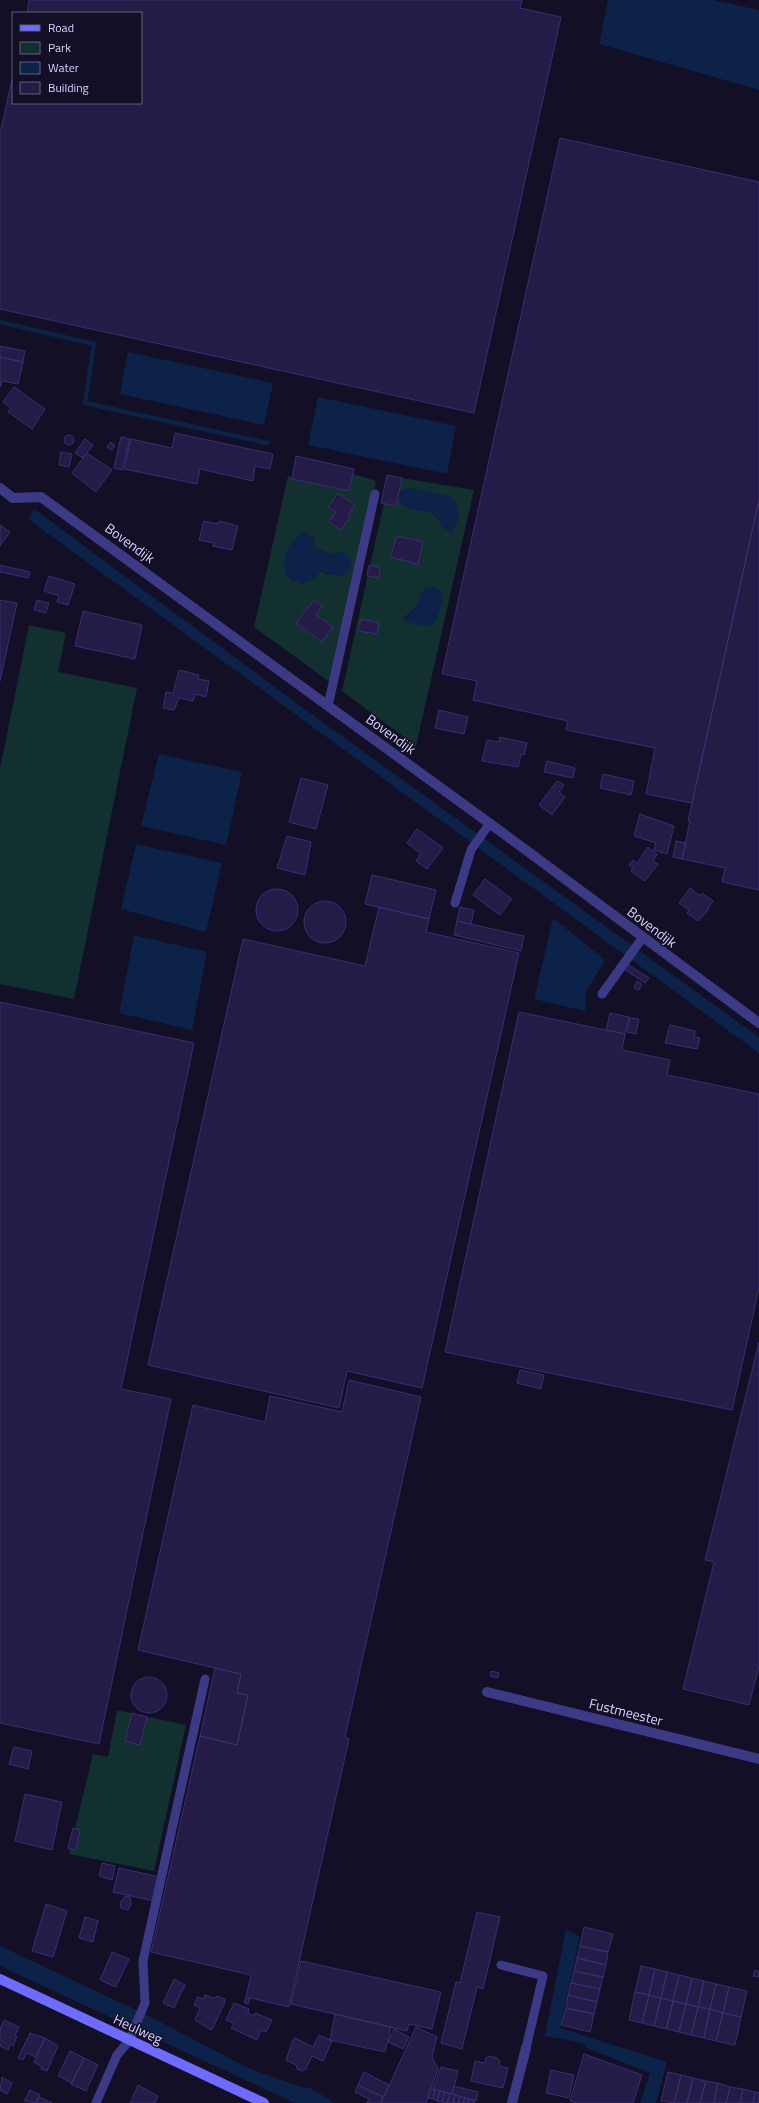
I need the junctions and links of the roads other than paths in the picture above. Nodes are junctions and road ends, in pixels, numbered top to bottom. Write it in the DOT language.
graph roads {
  1 [pos="0,488"];
  2 [pos="375,494"];
  3 [pos="328,706"];
  4 [pos="490,823"];
  5 [pos="455,903"];
  6 [pos="640,940"];
  7 [pos="602,994"];
  8 [pos="759,1023"];
  9 [pos="205,1679"];
  10 [pos="487,1692"];
  11 [pos="759,1759"];
  12 [pos="501,1965"];
  13 [pos="0,1979"];
  14 [pos="128,2041"];
  15 [pos="526,2048"];
  16 [pos="260,2102"];
  17 [pos="96,2103"];
  18 [pos="512,2103"];
  1 -- 3 [label="street, Bovendijk"];
  2 -- 3 [label="lane"];
  3 -- 4 [label="street, Bovendijk"];
  4 -- 5 [label="lane"];
  4 -- 6 [label="street, Bovendijk"];
  6 -- 7 [label="lane"];
  6 -- 8 [label="street, Bovendijk"];
  9 -- 14 [label="lane"];
  10 -- 11 [label="street, Fustmeester"];
  12 -- 15 [label="lane"];
  13 -- 14 [label="main road, Heulweg"];
  14 -- 16 [label="main road, Heulweg"];
  14 -- 17 [label="lane"];
  15 -- 18 [label="street"];
}
